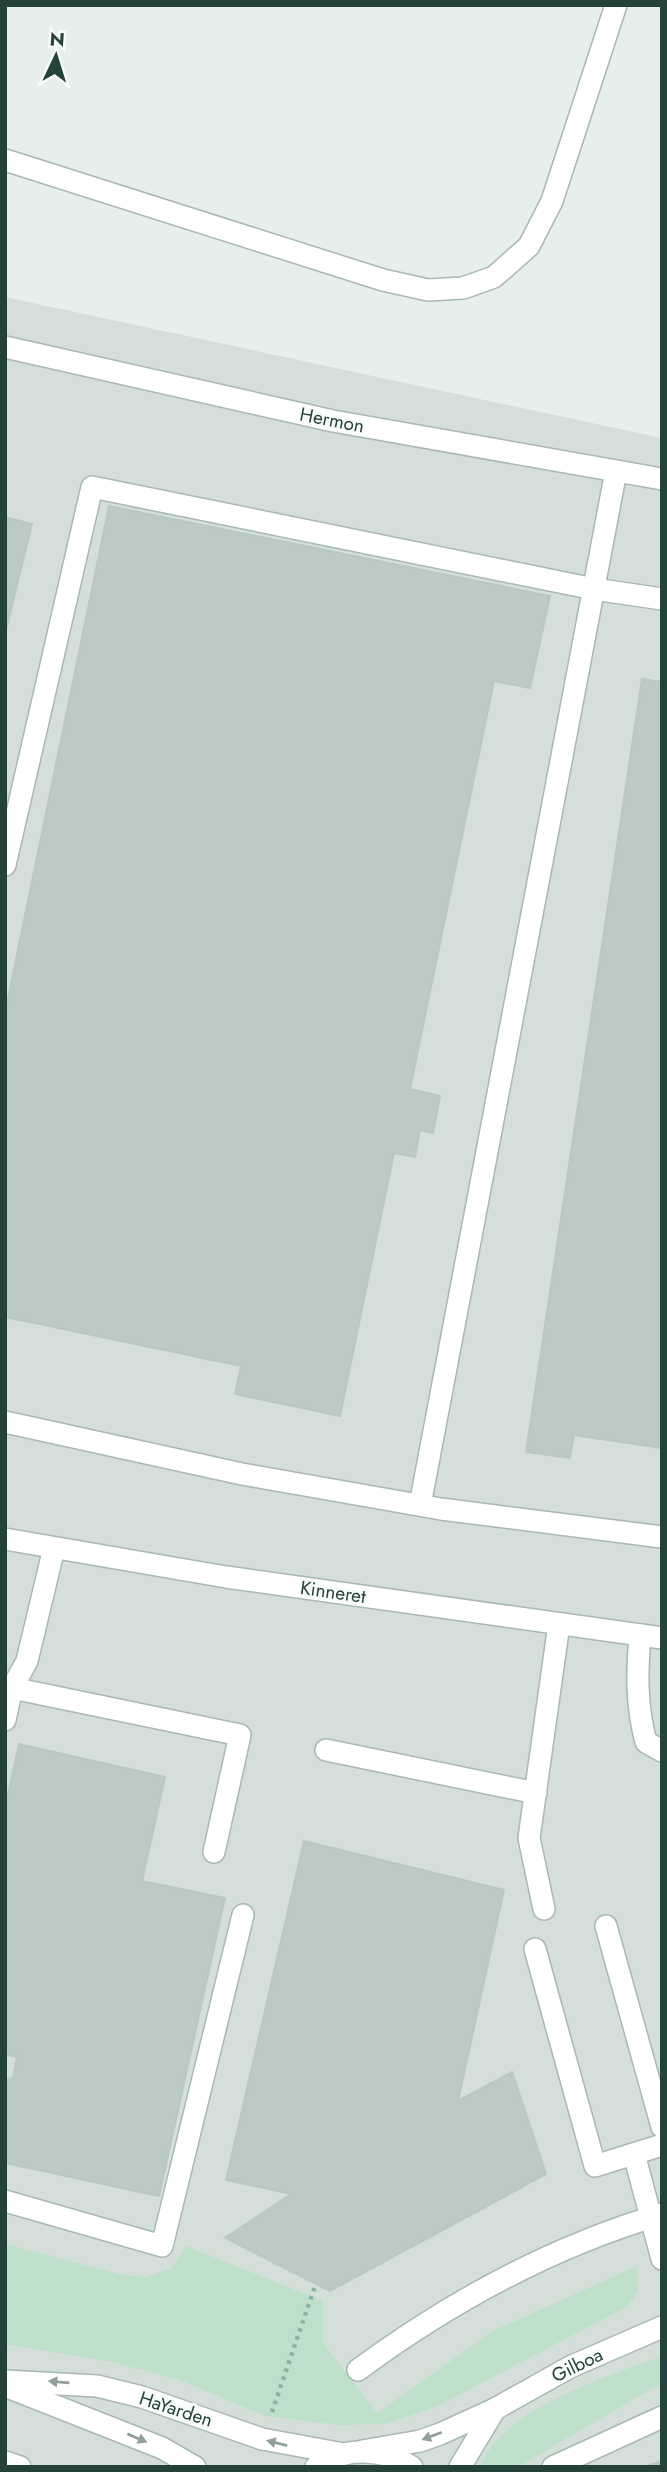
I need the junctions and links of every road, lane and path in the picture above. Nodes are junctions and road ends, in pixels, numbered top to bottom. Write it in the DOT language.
graph roads {
  1 [pos="616,5"];
  2 [pos="5,160"];
  3 [pos="5,347"];
  4 [pos="616,471"];
  5 [pos="662,478"];
  6 [pos="594,589"];
  7 [pos="662,599"];
  8 [pos="5,865"];
  9 [pos="5,1422"];
  10 [pos="420,1505"];
  11 [pos="662,1537"];
  12 [pos="5,1539"];
  13 [pos="54,1548"];
  14 [pos="559,1623"];
  15 [pos="640,1635"];
  16 [pos="662,1638"];
  17 [pos="12,1688"];
  18 [pos="5,1720"];
  19 [pos="327,1750"];
  20 [pos="662,1751"];
  21 [pos="536,1793"];
  22 [pos="214,1852"];
  23 [pos="544,1909"];
  24 [pos="243,1915"];
  25 [pos="606,1926"];
  26 [pos="535,1949"];
  27 [pos="662,2127"];
  28 [pos="662,2145"];
  29 [pos="634,2154"];
  30 [pos="5,2201"];
  31 [pos="655,2216"];
  32 [pos="662,2259"];
  33 [pos="316,2283"];
  34 [pos="662,2327"];
  35 [pos="358,2370"];
  36 [pos="5,2383"];
  37 [pos="495,2409"];
  38 [pos="662,2417"];
  39 [pos="262,2439"];
  40 [pos="353,2452"];
  41 [pos="5,2462"];
  42 [pos="189,2466"];
  43 [pos="20,2467"];
  44 [pos="316,2467"];
  45 [pos="412,2467"];
  46 [pos="460,2467"];
  47 [pos="552,2467"];
  1 -- 2 [label="street"];
  3 -- 4 [label="street, Hermon"];
  4 -- 5 [label="street, Hermon"];
  4 -- 6 [label="street"];
  6 -- 7 [label="street"];
  6 -- 8 [label="street"];
  6 -- 10 [label="street"];
  9 -- 10 [label="street"];
  10 -- 11 [label="street"];
  12 -- 13 [label="street, Kinneret"];
  13 -- 14 [label="street, Kinneret"];
  13 -- 17 [label="street"];
  14 -- 15 [label="street, Kinneret"];
  14 -- 21 [label="street"];
  15 -- 16 [label="street, Kinneret"];
  15 -- 20 [label="street"];
  17 -- 18 [label="street"];
  17 -- 22 [label="street"];
  19 -- 21 [label="street"];
  21 -- 23 [label="street"];
  24 -- 30 [label="street"];
  25 -- 27 [label="street"];
  26 -- 29 [label="street"];
  28 -- 29 [label="street"];
  29 -- 31 [label="street"];
  31 -- 32 [label="street"];
  31 -- 35 [label="street"];
  33 -- 39 [label="path"];
  34 -- 37 [label="street, Gilboa"];
  39 -- 36 [label="street, HaYarden, one-way"];
  36 -- 42 [label="street, HaYarden, one-way"];
  37 -- 40 [label="street, Gilboa, one-way"];
  37 -- 46 [label="street, Gilboa"];
  38 -- 47 [label="street"];
  40 -- 39 [label="street, HaYarden, one-way"];
  40 -- 44 [label="street"];
  40 -- 45 [label="street, HaYarden"];
  41 -- 43 [label="street"];
}
